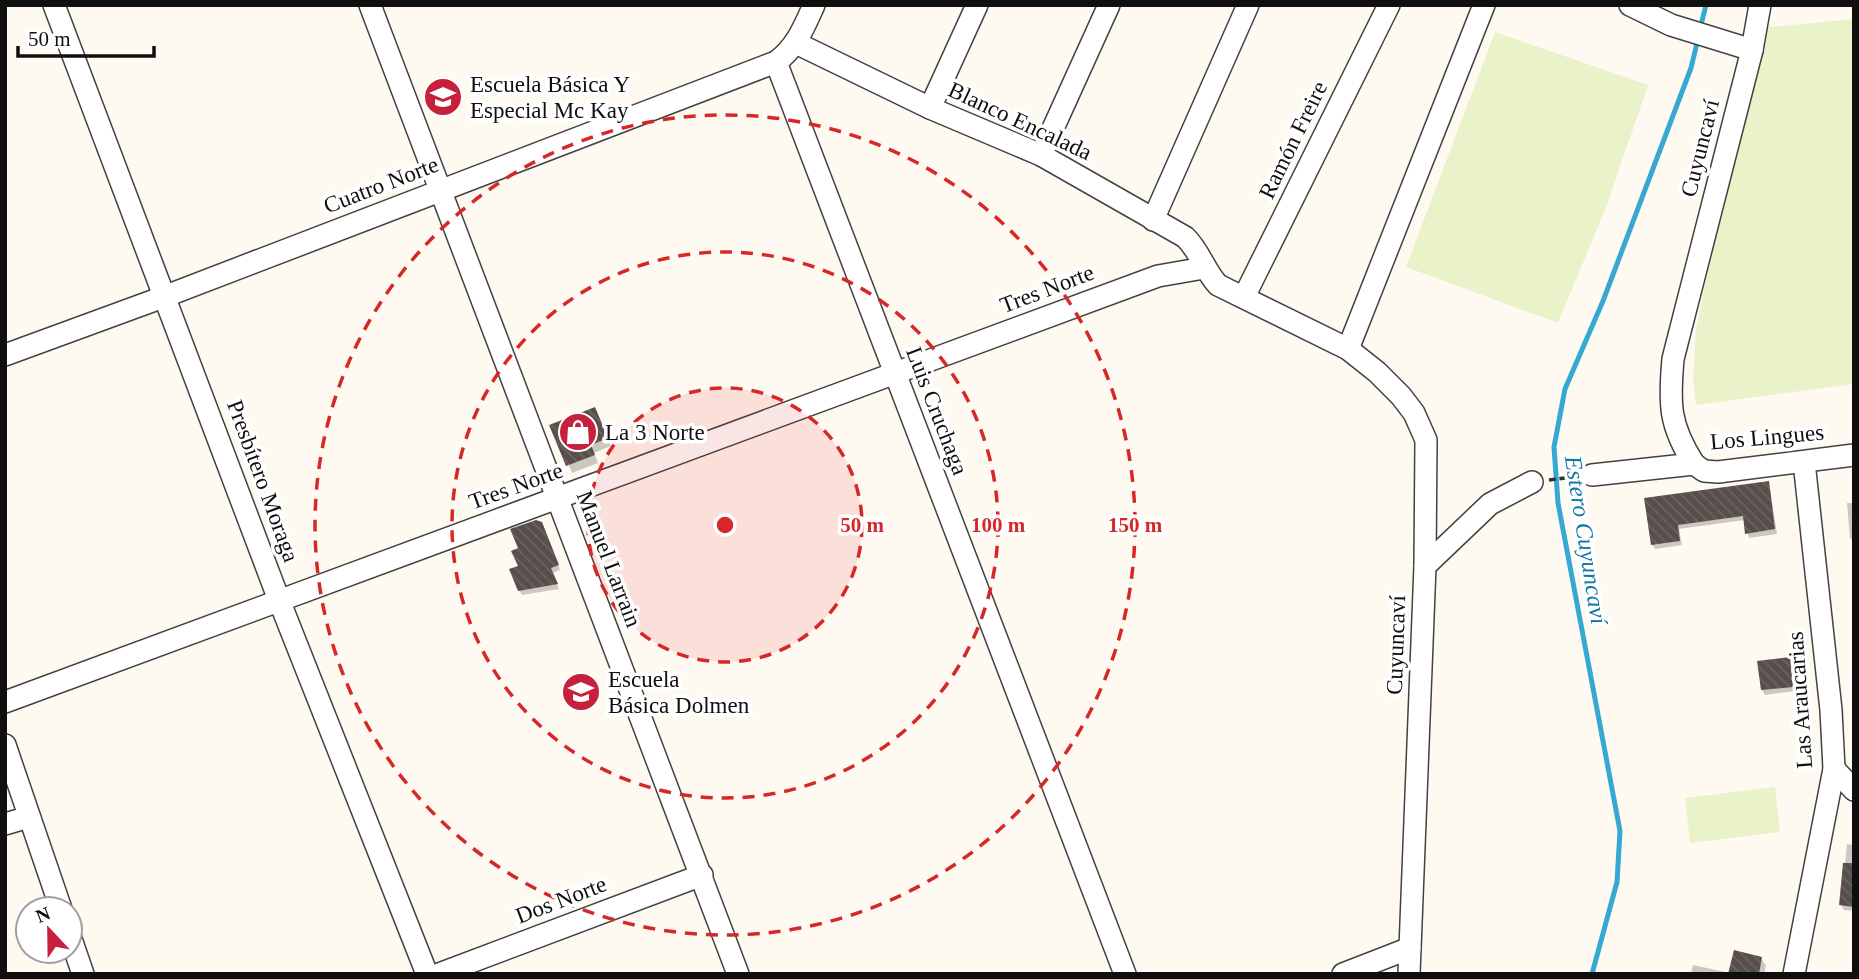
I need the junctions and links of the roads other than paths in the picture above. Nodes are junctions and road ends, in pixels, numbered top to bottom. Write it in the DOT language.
graph roads {
  1 [pos="54,5"];
  2 [pos="370,5"];
  3 [pos="814,5"];
  4 [pos="977,5"];
  5 [pos="1109,5"];
  6 [pos="1248,5"];
  7 [pos="1389,5"];
  8 [pos="1484,5"];
  9 [pos="1630,5"];
  10 [pos="1760,5"];
  11 [pos="796,43"];
  12 [pos="1752,50"];
  13 [pos="776,62"];
  14 [pos="930,108"];
  15 [pos="1041,155"];
  16 [pos="441,190"];
  17 [pos="1153,220"];
  18 [pos="1204,268"];
  19 [pos="166,296"];
  20 [pos="1244,297"];
  21 [pos="1348,349"];
  22 [pos="5,355"];
  23 [pos="895,374"];
  24 [pos="1854,455"];
  25 [pos="1804,462"];
  26 [pos="1694,464"];
  27 [pos="1592,475"];
  28 [pos="1532,482"];
  29 [pos="558,499"];
  30 [pos="1425,566"];
  31 [pos="279,600"];
  32 [pos="5,702"];
  33 [pos="5,744"];
  34 [pos="1834,769"];
  35 [pos="1852,785"];
  36 [pos="29,817"];
  37 [pos="5,824"];
  38 [pos="702,875"];
  39 [pos="56,895"];
  40 [pos="1410,948"];
  41 [pos="427,974"];
  42 [pos="439,974"];
  43 [pos="738,974"];
  44 [pos="1125,974"];
  45 [pos="1343,974"];
  46 [pos="1409,974"];
  47 [pos="1794,974"];
  1 -- 19 [label="street, Presbítero Moraga"];
  2 -- 16 [label="street, Manuel Larrain"];
  3 -- 11 [label="street"];
  4 -- 14 [label="street"];
  5 -- 15 [label="street"];
  6 -- 17 [label="street"];
  7 -- 20 [label="street, Ramón Freire"];
  8 -- 21 [label="street"];
  9 -- 12 [label="street"];
  10 -- 12 [label="street, Cuyuncaví"];
  11 -- 13 [label="street"];
  11 -- 14 [label="street, Blanco Encalada"];
  12 -- 26 [label="street, Cuyuncaví"];
  13 -- 16 [label="street, Cuatro Norte"];
  13 -- 23 [label="street, Luis Cruchaga"];
  14 -- 15 [label="street, Blanco Encalada"];
  15 -- 17 [label="street, Blanco Encalada"];
  16 -- 19 [label="street, Cuatro Norte"];
  16 -- 29 [label="street, Manuel Larrain"];
  17 -- 18 [label="street, Blanco Encalada"];
  18 -- 20 [label="street, Cuyuncaví"];
  18 -- 23 [label="street, Tres Norte"];
  19 -- 22 [label="street, Cuatro Norte"];
  19 -- 31 [label="street, Presbítero Moraga"];
  20 -- 21 [label="street, Cuyuncaví"];
  21 -- 30 [label="street, Cuyuncaví"];
  23 -- 29 [label="street, Tres Norte"];
  23 -- 44 [label="street, Luis Cruchaga"];
  24 -- 25 [label="street, Los Lingues"];
  25 -- 26 [label="street, Los Lingues"];
  25 -- 34 [label="street, Las Araucarias"];
  26 -- 27 [label="street, Los Lingues"];
  28 -- 30 [label="street"];
  29 -- 31 [label="street, Tres Norte"];
  29 -- 38 [label="street, Manuel Larrain"];
  30 -- 40 [label="street, Cuyuncaví"];
  31 -- 32 [label="street, Tres Norte"];
  31 -- 41 [label="street, Presbítero Moraga"];
  33 -- 36 [label="street"];
  34 -- 35 [label="street"];
  34 -- 47 [label="street, Las Araucarias"];
  36 -- 37 [label="street"];
  36 -- 39 [label="street"];
  38 -- 42 [label="street, Dos Norte"];
  38 -- 43 [label="street, Manuel Larrain"];
  40 -- 45 [label="street"];
  40 -- 46 [label="street, Cuyuncaví"];
}
